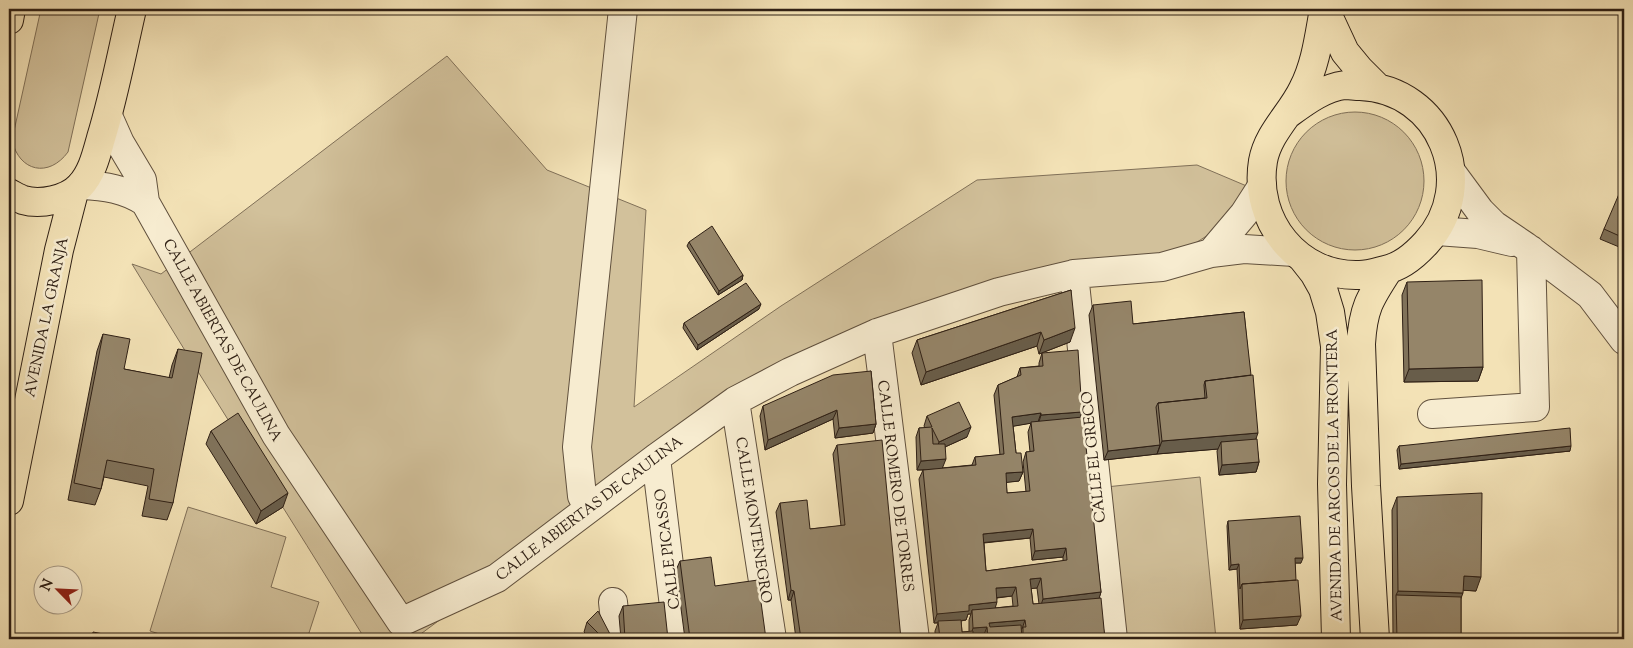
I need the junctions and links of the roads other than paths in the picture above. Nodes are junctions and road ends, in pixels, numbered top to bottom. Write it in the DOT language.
graph roads {
  1 [pos="11,9"];
  2 [pos="132,9"];
  3 [pos="623,9"];
  4 [pos="1324,9"];
  5 [pos="9,19"];
  6 [pos="1377,87"];
  7 [pos="1288,114"];
  8 [pos="108,116"];
  9 [pos="1452,173"];
  10 [pos="1262,186"];
  11 [pos="77,189"];
  12 [pos="9,193"];
  13 [pos="145,202"];
  14 [pos="1437,231"];
  15 [pos="1528,248"];
  16 [pos="1211,253"];
  17 [pos="1298,255"];
  18 [pos="1389,269"];
  19 [pos="1074,274"];
  20 [pos="877,333"];
  21 [pos="1624,340"];
  22 [pos="735,401"];
  23 [pos="1432,414"];
  24 [pos="656,458"];
  25 [pos="9,501"];
  26 [pos="588,509"];
  27 [pos="613,602"];
  28 [pos="401,631"];
  29 [pos="617,639"];
  30 [pos="678,639"];
  31 [pos="772,639"];
  32 [pos="915,639"];
  33 [pos="1113,639"];
  34 [pos="1336,639"];
  35 [pos="1375,639"];
  1 -- 5 [label="main road"];
  2 -- 8 [label="main road, AVENIDA LA GRANJA"];
  3 -- 26 [label="street"];
  4 -- 6 [label="main road"];
  4 -- 7 [label="main road"];
  6 -- 7 [label="main road"];
  6 -- 9 [label="main road"];
  7 -- 10 [label="main road, AVENIDA DE ARCOS DE LA FRONTERA"];
  8 -- 11 [label="main road, AVENIDA LA GRANJA"];
  8 -- 13 [label="street, CALLE ABIERTAS DE CAULINA"];
  9 -- 14 [label="main road"];
  9 -- 15 [label="street"];
  10 -- 16 [label="street"];
  10 -- 17 [label="main road, AVENIDA DE ARCOS DE LA FRONTERA"];
  11 -- 12 [label="main road"];
  11 -- 13 [label="street"];
  11 -- 25 [label="main road, AVENIDA LA GRANJA"];
  13 -- 28 [label="street, CALLE ABIERTAS DE CAULINA"];
  14 -- 15 [label="street"];
  14 -- 18 [label="main road"];
  15 -- 21 [label="street"];
  15 -- 23 [label="street"];
  16 -- 17 [label="street, CALLE ABIERTAS DE CAULINA"];
  16 -- 19 [label="street, CALLE ABIERTAS DE CAULINA"];
  17 -- 18 [label="main road"];
  17 -- 34 [label="main road, AVENIDA DE ARCOS DE LA FRONTERA"];
  18 -- 35 [label="main road, AVENIDA DE ARCOS DE LA FRONTERA"];
  19 -- 20 [label="street, CALLE ABIERTAS DE CAULINA"];
  19 -- 33 [label="street, CALLE EL GRECO"];
  20 -- 22 [label="street, CALLE ABIERTAS DE CAULINA"];
  20 -- 32 [label="street, CALLE ROMERO DE TORRES"];
  22 -- 24 [label="street, CALLE ABIERTAS DE CAULINA"];
  22 -- 31 [label="street, CALLE MONTENEGRO"];
  24 -- 26 [label="street, CALLE ABIERTAS DE CAULINA"];
  24 -- 30 [label="street, CALLE PICASSO"];
  26 -- 28 [label="street, CALLE ABIERTAS DE CAULINA"];
  27 -- 29 [label="street"];
}
